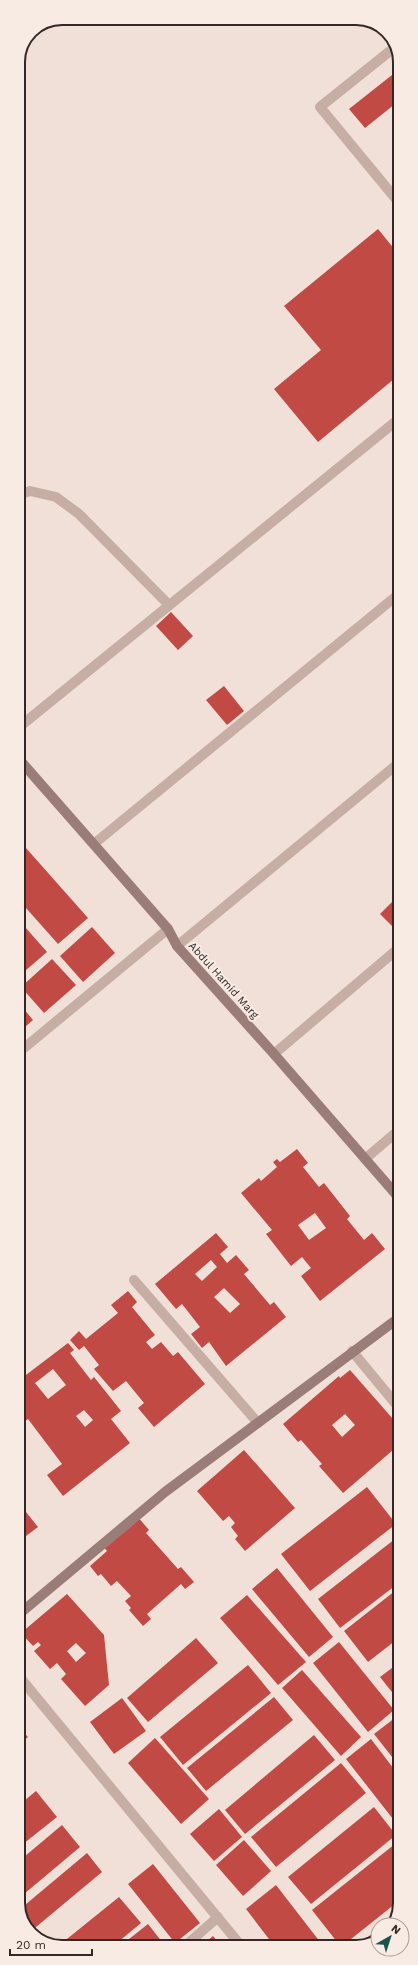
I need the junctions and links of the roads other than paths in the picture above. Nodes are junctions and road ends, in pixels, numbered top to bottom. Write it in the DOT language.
graph roads {
  1 [pos="391,49"];
  2 [pos="393,196"];
  3 [pos="393,424"];
  4 [pos="25,493"];
  5 [pos="393,599"];
  6 [pos="169,605"];
  7 [pos="25,722"];
  8 [pos="25,766"];
  9 [pos="393,768"];
  10 [pos="95,843"];
  11 [pos="168,928"];
  12 [pos="177,946"];
  13 [pos="393,953"];
  14 [pos="25,1047"];
  15 [pos="274,1054"];
  16 [pos="393,1135"];
  17 [pos="365,1159"];
  18 [pos="393,1191"];
  19 [pos="134,1280"];
  20 [pos="393,1322"];
  21 [pos="352,1352"];
  22 [pos="393,1401"];
  23 [pos="258,1423"];
  24 [pos="25,1609"];
  25 [pos="25,1683"];
  26 [pos="218,1917"];
  27 [pos="192,1940"];
  28 [pos="236,1940"];
  1 -- 2 [label="street"];
  3 -- 6 [label="street"];
  4 -- 6 [label="street"];
  5 -- 10 [label="street"];
  6 -- 7 [label="street"];
  8 -- 10 [label="street, Abdul Hamid Marg"];
  9 -- 12 [label="street"];
  10 -- 11 [label="street, Abdul Hamid Marg"];
  11 -- 12 [label="street, Abdul Hamid Marg"];
  11 -- 14 [label="street"];
  12 -- 15 [label="street, Abdul Hamid Marg"];
  13 -- 15 [label="street"];
  15 -- 17 [label="street, Abdul Hamid Marg"];
  16 -- 17 [label="street"];
  17 -- 18 [label="street, Abdul Hamid Marg"];
  19 -- 23 [label="street"];
  20 -- 21 [label="street"];
  21 -- 22 [label="street"];
  21 -- 23 [label="street"];
  23 -- 24 [label="street"];
  25 -- 26 [label="street"];
  26 -- 27 [label="street"];
  26 -- 28 [label="street"];
}
